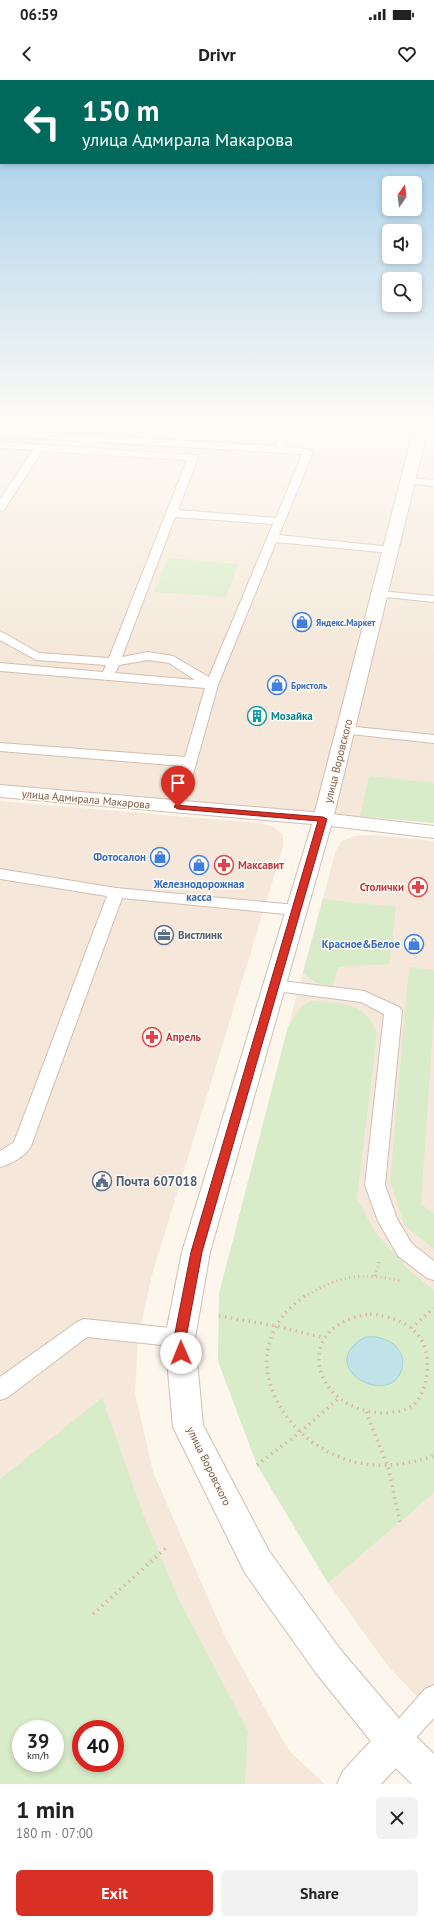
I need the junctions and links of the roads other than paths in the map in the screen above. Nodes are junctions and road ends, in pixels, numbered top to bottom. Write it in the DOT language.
graph roads {
  1 [pos="175,501"];
  2 [pos="288,501"];
  3 [pos="403,501"];
  4 [pos="170,513"];
  5 [pos="279,521"];
  6 [pos="272,538"];
  7 [pos="391,550"];
  8 [pos="380,594"];
  9 [pos="434,599"];
  10 [pos="0,635"];
  11 [pos="113,662"];
  12 [pos="0,667"];
  13 [pos="108,676"];
  14 [pos="212,685"];
  15 [pos="346,730"];
  16 [pos="434,739"];
  17 [pos="0,747"];
  18 [pos="190,762"];
  19 [pos="0,791"];
  20 [pos="178,807"];
  21 [pos="323,819"];
  22 [pos="434,832"];
  23 [pos="0,874"];
  24 [pos="116,893"];
  25 [pos="296,910"];
  26 [pos="274,986"];
  27 [pos="0,1160"];
  28 [pos="434,1272"];
  29 [pos="180,1338"];
  30 [pos="0,1390"];
  31 [pos="434,1698"];
  32 [pos="395,1742"];
  33 [pos="434,1780"];
  34 [pos="356,1784"];
  1 -- 4 [label="lane"];
  2 -- 5 [label="lane"];
  3 -- 7 [label="street, улица Воровского"];
  4 -- 5 [label="lane"];
  4 -- 11 [label="lane"];
  5 -- 6 [label="lane"];
  6 -- 7 [label="lane"];
  6 -- 14 [label="lane"];
  7 -- 8 [label="street, улица Воровского"];
  8 -- 9 [label="lane"];
  8 -- 15 [label="street, улица Воровского"];
  10 -- 11 [label="lane"];
  11 -- 13 [label="lane"];
  11 -- 14 [label="lane"];
  12 -- 13 [label="lane"];
  13 -- 14 [label="lane"];
  14 -- 18 [label="lane"];
  15 -- 16 [label="lane"];
  15 -- 21 [label="street, улица Воровского"];
  17 -- 18 [label="lane"];
  18 -- 20 [label="lane"];
  19 -- 20 [label="street, улица Адмирала Макарова"];
  20 -- 21 [label="street, улица Адмирала Макарова"];
  21 -- 22 [label="street, улица Адмирала Макарова"];
  21 -- 25 [label="street, улица Воровского"];
  23 -- 24 [label="lane"];
  24 -- 25 [label="lane"];
  24 -- 27 [label="lane"];
  25 -- 26 [label="street, улица Воровского"];
  26 -- 28 [label="lane"];
  26 -- 29 [label="street, улица Воровского"];
  29 -- 30 [label="lane"];
  29 -- 32 [label="street, улица Воровского"];
  31 -- 32 [label="lane"];
  32 -- 33 [label="street, улица Воровского"];
  32 -- 34 [label="street"];
}
